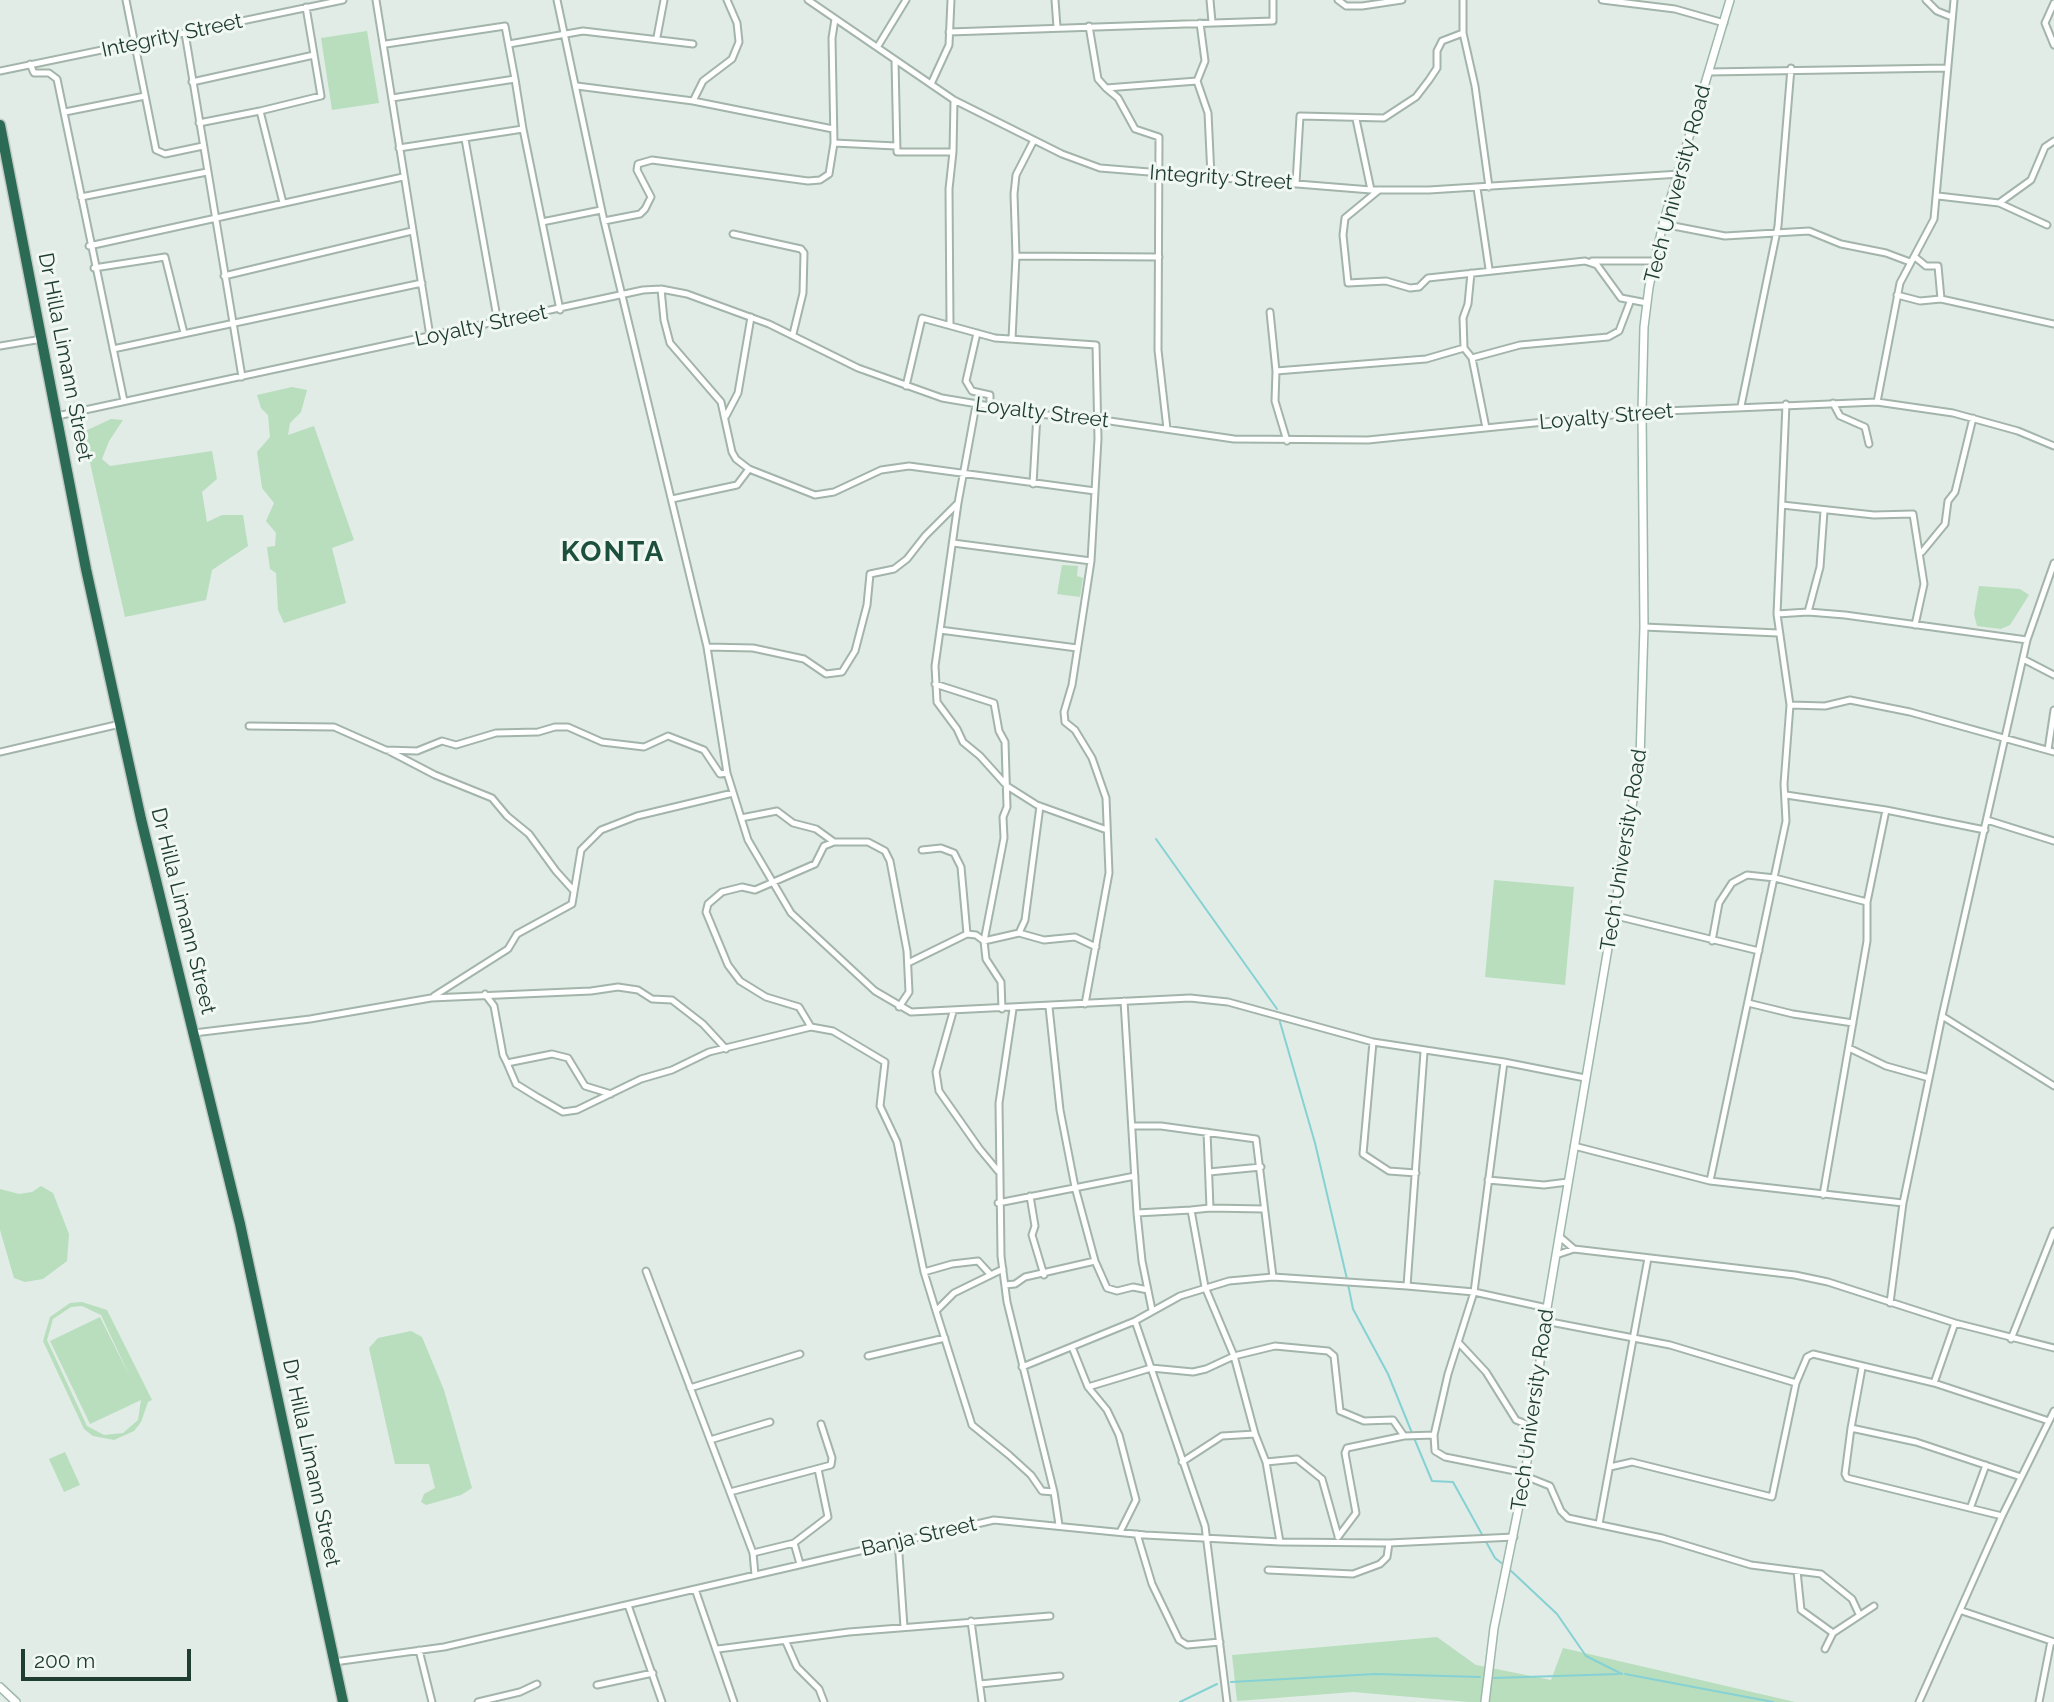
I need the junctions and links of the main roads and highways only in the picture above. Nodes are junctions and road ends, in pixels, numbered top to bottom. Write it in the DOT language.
graph roads {
  1 [pos="0,125"];
  2 [pos="5,173"];
  3 [pos="343,1702"];
  1 -- 2 [label="highway, Dr Hilla Limann Street"];
  2 -- 3 [label="highway, Dr Hilla Limann Street"];
}
